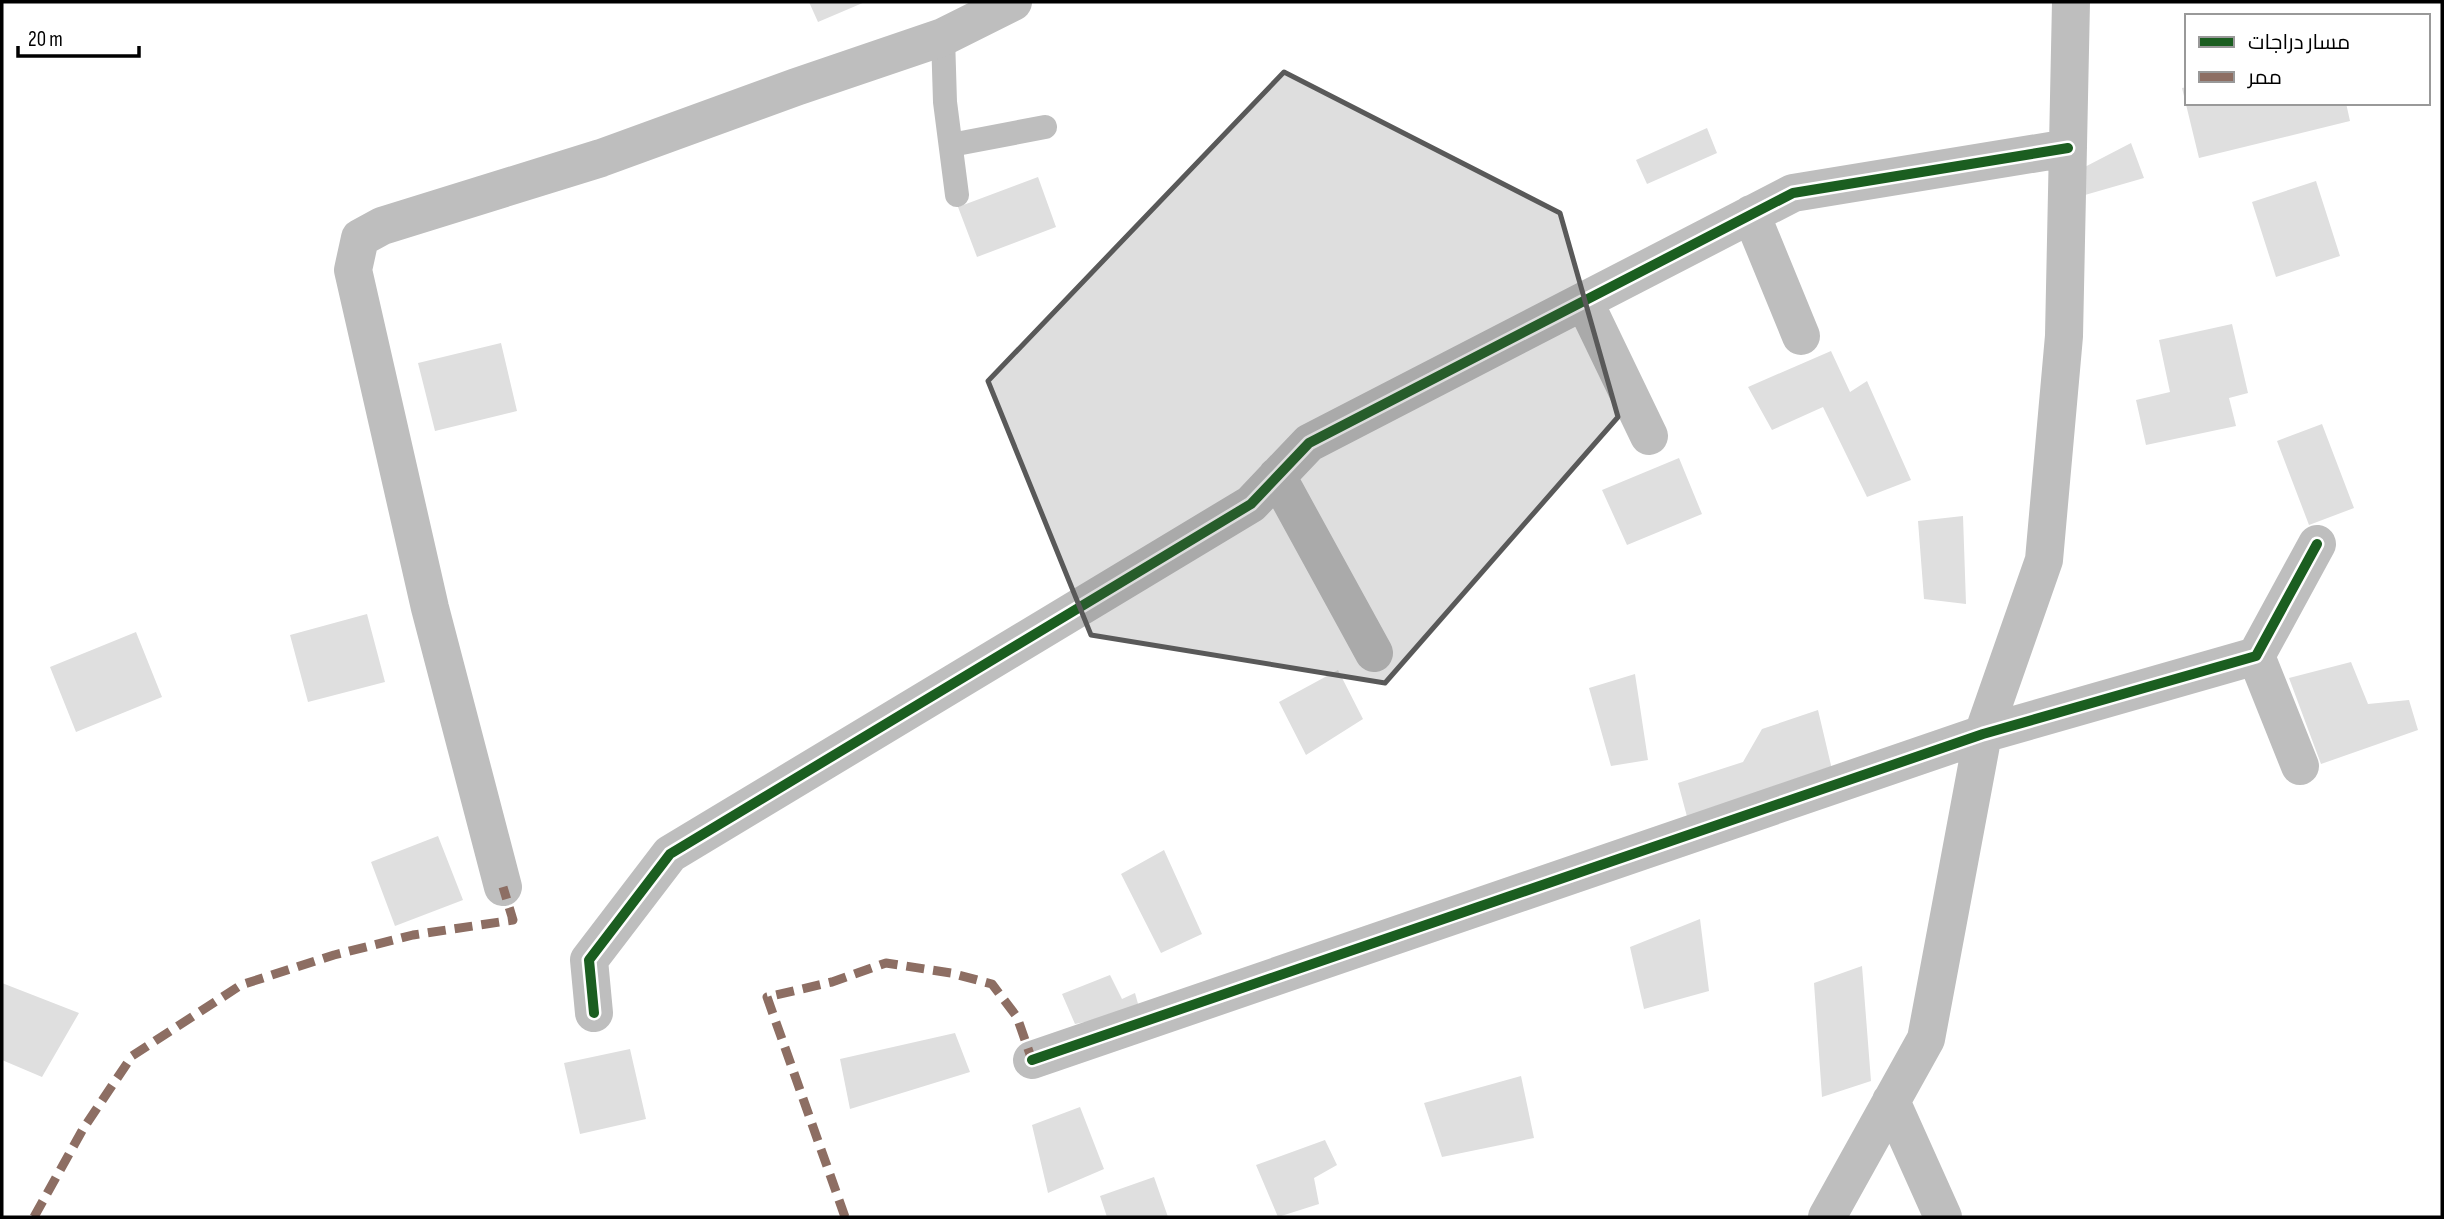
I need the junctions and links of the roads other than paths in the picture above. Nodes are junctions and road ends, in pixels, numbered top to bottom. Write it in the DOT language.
graph roads {
  1 [pos="1013,2"];
  2 [pos="2071,2"];
  3 [pos="943,37"];
  4 [pos="1045,127"];
  5 [pos="951,145"];
  6 [pos="2068,148"];
  7 [pos="957,195"];
  8 [pos="1751,214"];
  9 [pos="1584,301"];
  10 [pos="1801,336"];
  11 [pos="1649,436"];
  12 [pos="1277,477"];
  13 [pos="2317,544"];
  14 [pos="1374,653"];
  15 [pos="2256,656"];
  16 [pos="1983,734"];
  17 [pos="2300,766"];
  18 [pos="503,887"];
  19 [pos="594,1013"];
  20 [pos="1032,1060"];
  21 [pos="1891,1101"];
  22 [pos="1827,1217"];
  23 [pos="1943,1217"];
  1 -- 3 [label="street"];
  2 -- 6 [label="street"];
  3 -- 5 [label="lane"];
  3 -- 18 [label="street"];
  4 -- 5 [label="lane"];
  5 -- 7 [label="lane"];
  6 -- 8 [label="street"];
  6 -- 16 [label="street"];
  8 -- 9 [label="street"];
  8 -- 10 [label="street"];
  9 -- 11 [label="street"];
  9 -- 12 [label="street"];
  12 -- 14 [label="street"];
  12 -- 19 [label="street"];
  13 -- 15 [label="street"];
  15 -- 16 [label="street"];
  15 -- 17 [label="street"];
  16 -- 20 [label="street"];
  16 -- 21 [label="street"];
  21 -- 22 [label="street"];
  21 -- 23 [label="street"];
}
